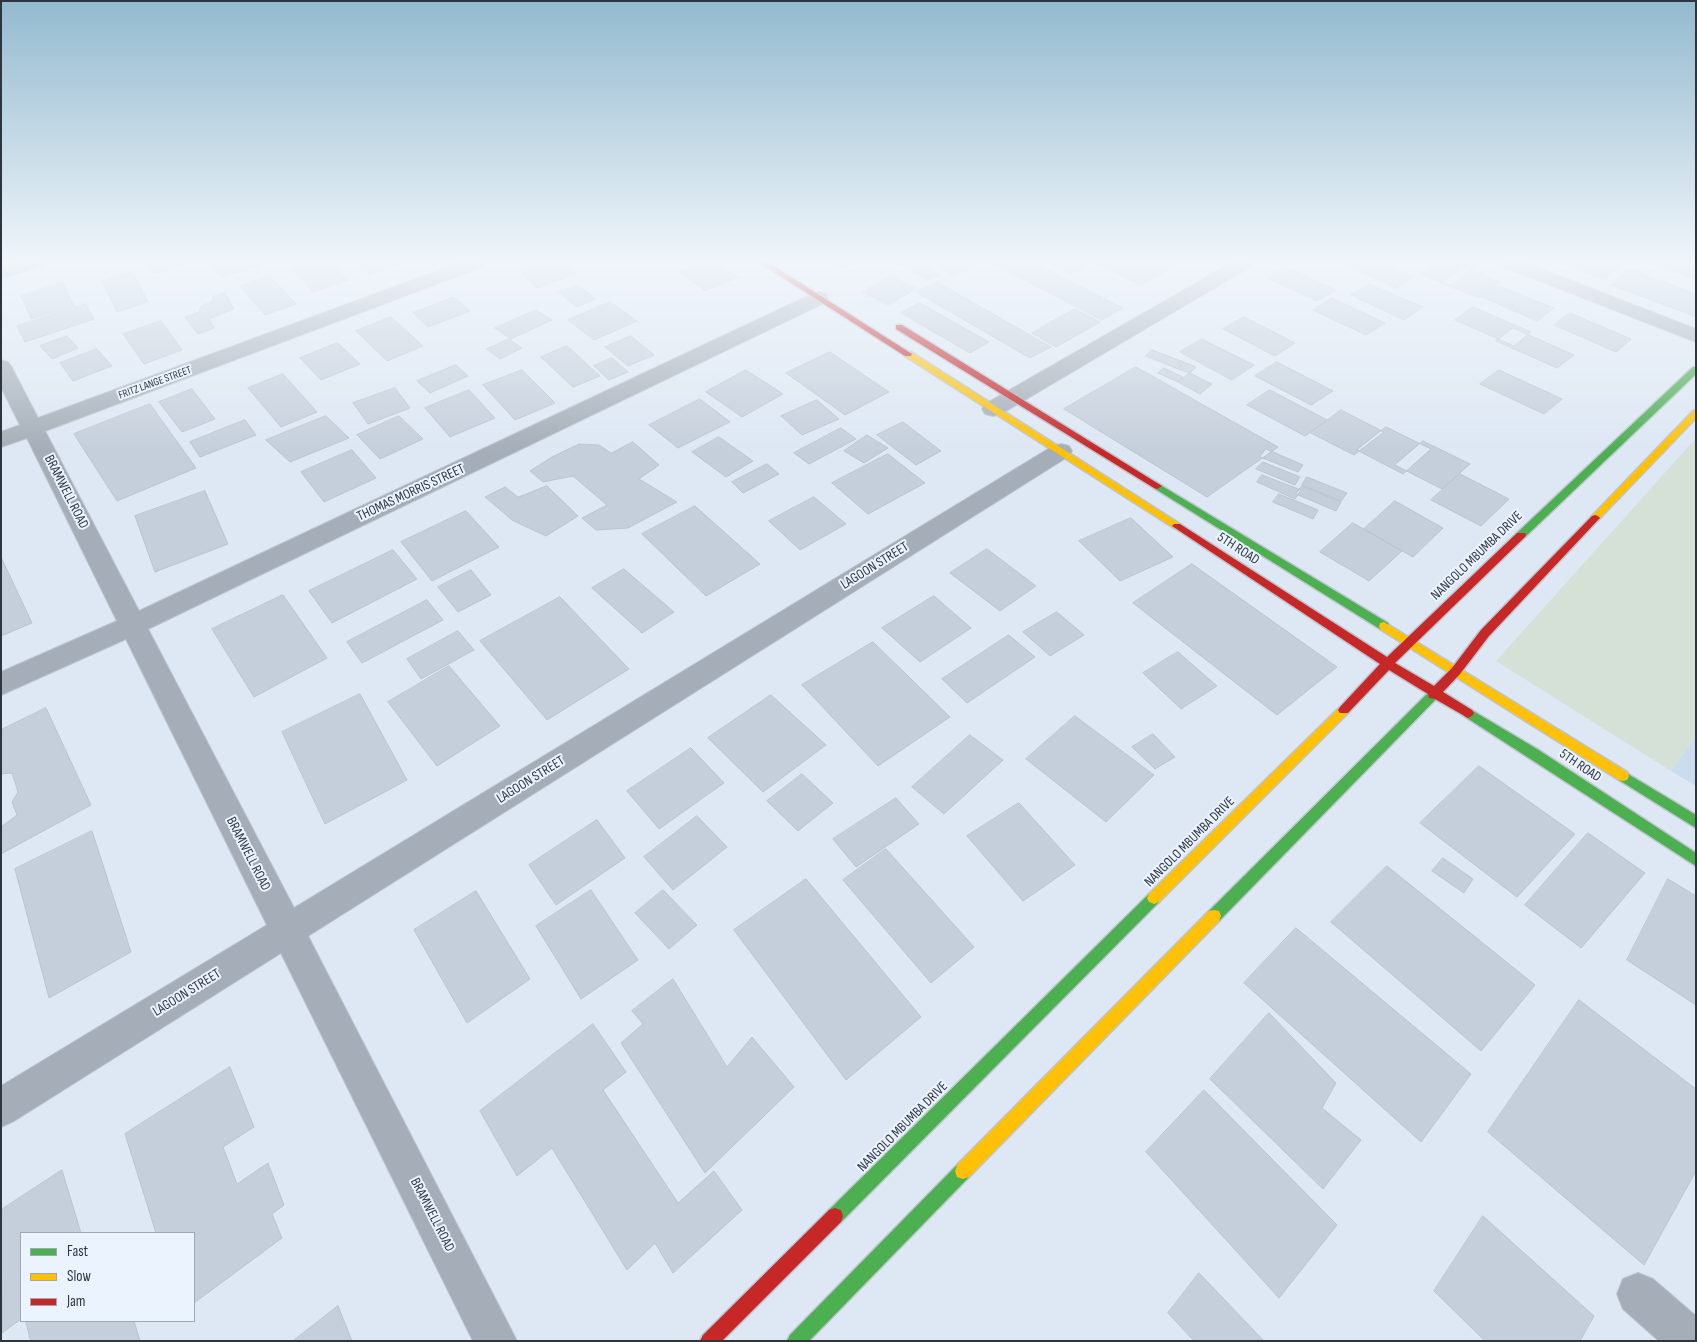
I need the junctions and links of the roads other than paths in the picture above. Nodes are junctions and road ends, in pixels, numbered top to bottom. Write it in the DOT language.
graph roads {
  1 [pos="308,326"];
  2 [pos="762,326"];
  3 [pos="863,326"];
  4 [pos="897,326"];
  5 [pos="1137,326"];
  6 [pos="1670,326"];
  7 [pos="1696,336"];
  8 [pos="1,366"];
  9 [pos="1696,368"];
  10 [pos="1014,397"];
  11 [pos="993,409"];
  12 [pos="1696,412"];
  13 [pos="34,428"];
  14 [pos="1,440"];
  15 [pos="1061,451"];
  16 [pos="133,625"];
  17 [pos="1409,641"];
  18 [pos="1388,664"];
  19 [pos="1456,671"];
  20 [pos="1,684"];
  21 [pos="1433,692"];
  22 [pos="1696,822"];
  23 [pos="1696,860"];
  24 [pos="287,931"];
  25 [pos="1,1108"];
  26 [pos="1638,1294"];
  27 [pos="496,1341"];
  28 [pos="709,1341"];
  29 [pos="796,1341"];
  30 [pos="1692,1341"];
  1 -- 13 [label="street, FRITZ LANGE STREET"];
  2 -- 16 [label="street, THOMAS MORRIS STREET"];
  3 -- 11 [label="street, 5TH ROAD"];
  4 -- 10 [label="street, 5TH ROAD"];
  5 -- 10 [label="street"];
  6 -- 7 [label="street"];
  8 -- 13 [label="street, BRAMWELL ROAD"];
  9 -- 17 [label="street, NANGOLO MBUMBA DRIVE"];
  10 -- 11 [label="street"];
  10 -- 17 [label="street, 5TH ROAD"];
  11 -- 15 [label="street, 5TH ROAD"];
  12 -- 19 [label="street"];
  13 -- 14 [label="street, FRITZ LANGE STREET"];
  13 -- 16 [label="street, BRAMWELL ROAD"];
  15 -- 18 [label="street, 5TH ROAD"];
  15 -- 24 [label="street, LAGOON STREET"];
  16 -- 20 [label="street, THOMAS MORRIS STREET"];
  16 -- 24 [label="street, BRAMWELL ROAD"];
  17 -- 18 [label="street, NANGOLO MBUMBA DRIVE"];
  17 -- 19 [label="street, 5TH ROAD"];
  18 -- 21 [label="street, 5TH ROAD"];
  18 -- 28 [label="street, NANGOLO MBUMBA DRIVE"];
  19 -- 21 [label="street"];
  19 -- 22 [label="street, 5TH ROAD"];
  21 -- 23 [label="street, 5TH ROAD"];
  21 -- 29 [label="street"];
  24 -- 25 [label="street, LAGOON STREET"];
  24 -- 27 [label="street, BRAMWELL ROAD"];
  26 -- 30 [label="street"];
}
